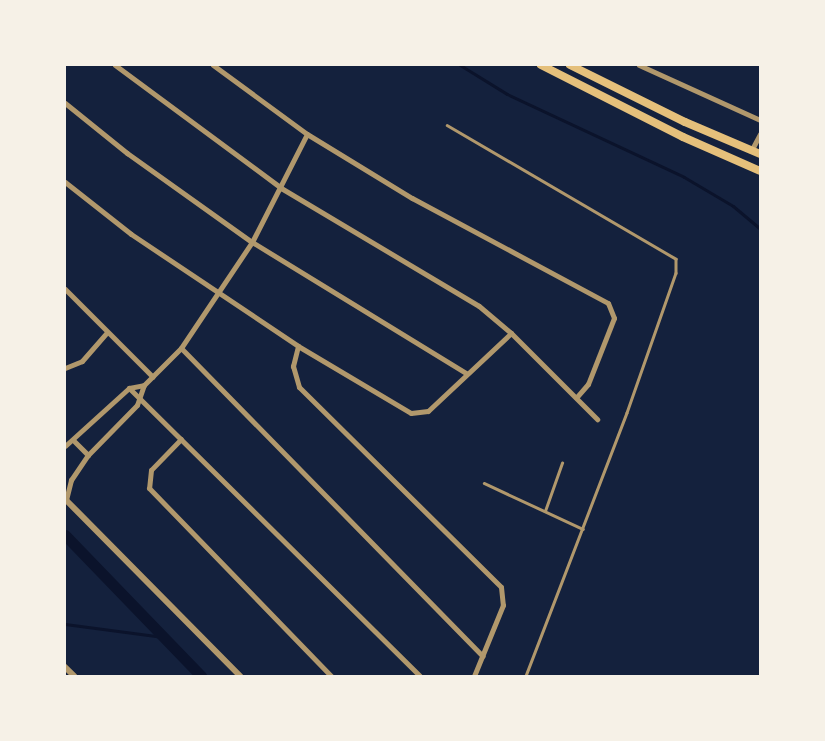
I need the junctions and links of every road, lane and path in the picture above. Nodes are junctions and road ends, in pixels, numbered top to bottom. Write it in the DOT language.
graph roads {
  1 [pos="115,65"];
  2 [pos="213,65"];
  3 [pos="541,65"];
  4 [pos="570,65"];
  5 [pos="640,65"];
  6 [pos="65,103"];
  7 [pos="760,120"];
  8 [pos="447,125"];
  9 [pos="307,134"];
  10 [pos="760,134"];
  11 [pos="751,151"];
  12 [pos="760,154"];
  13 [pos="760,170"];
  14 [pos="65,182"];
  15 [pos="281,188"];
  16 [pos="252,242"];
  17 [pos="65,289"];
  18 [pos="221,293"];
  19 [pos="107,332"];
  20 [pos="511,333"];
  21 [pos="298,346"];
  22 [pos="181,348"];
  23 [pos="65,368"];
  24 [pos="468,374"];
  25 [pos="153,377"];
  26 [pos="144,385"];
  27 [pos="129,388"];
  28 [pos="576,398"];
  29 [pos="142,399"];
  30 [pos="597,419"];
  31 [pos="182,439"];
  32 [pos="74,441"];
  33 [pos="65,446"];
  34 [pos="88,455"];
  35 [pos="562,463"];
  36 [pos="484,483"];
  37 [pos="66,499"];
  38 [pos="545,511"];
  39 [pos="583,529"];
  40 [pos="482,656"];
  41 [pos="65,666"];
  42 [pos="74,676"];
  43 [pos="240,676"];
  44 [pos="331,676"];
  45 [pos="420,676"];
  46 [pos="474,676"];
  47 [pos="526,676"];
  1 -- 15 [label="street"];
  2 -- 9 [label="street"];
  3 -- 13 [label="highway"];
  4 -- 11 [label="highway"];
  5 -- 7 [label="street"];
  6 -- 16 [label="street"];
  8 -- 39 [label="lane"];
  9 -- 15 [label="street"];
  9 -- 28 [label="street"];
  10 -- 11 [label="street"];
  11 -- 12 [label="highway"];
  14 -- 18 [label="street"];
  15 -- 16 [label="street"];
  15 -- 20 [label="street"];
  16 -- 18 [label="street"];
  16 -- 24 [label="street"];
  17 -- 19 [label="street"];
  18 -- 21 [label="street"];
  18 -- 22 [label="street"];
  19 -- 23 [label="street"];
  19 -- 25 [label="street"];
  20 -- 24 [label="street"];
  20 -- 28 [label="street"];
  21 -- 24 [label="street"];
  21 -- 40 [label="street"];
  22 -- 25 [label="street"];
  22 -- 40 [label="street"];
  25 -- 26 [label="street"];
  26 -- 27 [label="street"];
  26 -- 29 [label="street"];
  27 -- 29 [label="street"];
  27 -- 32 [label="street"];
  28 -- 30 [label="street"];
  29 -- 31 [label="street"];
  29 -- 34 [label="street"];
  31 -- 44 [label="street"];
  31 -- 45 [label="street"];
  32 -- 33 [label="street"];
  32 -- 34 [label="street"];
  34 -- 37 [label="street"];
  35 -- 38 [label="lane"];
  36 -- 38 [label="lane"];
  37 -- 43 [label="street"];
  38 -- 39 [label="lane"];
  39 -- 47 [label="lane"];
  40 -- 46 [label="street"];
  41 -- 42 [label="street"];
}
